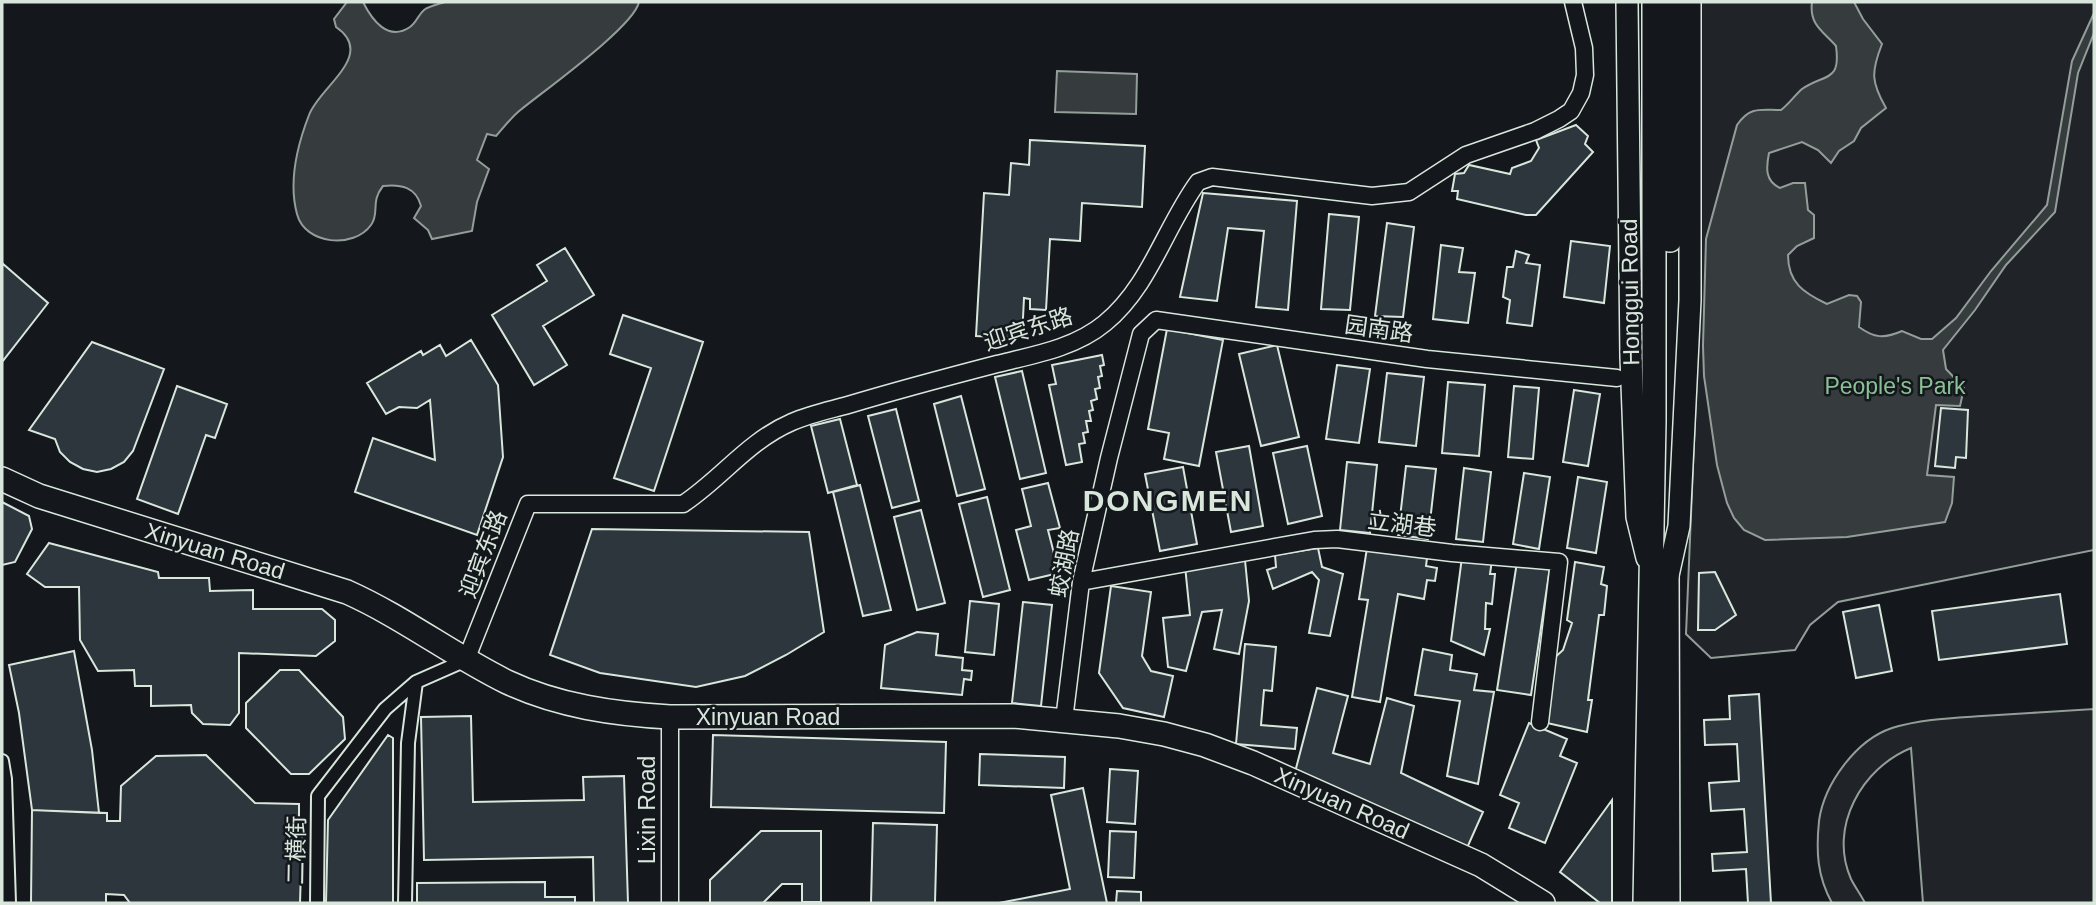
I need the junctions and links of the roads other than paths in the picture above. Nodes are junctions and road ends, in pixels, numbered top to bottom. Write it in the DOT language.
graph roads {
  1 [pos="1573,2"];
  2 [pos="1627,2"];
  3 [pos="1654,2"];
  4 [pos="1670,2"];
  5 [pos="1690,2"];
  6 [pos="1141,334"];
  7 [pos="1618,378"];
  8 [pos="1660,421"];
  9 [pos="2,479"];
  10 [pos="1659,581"];
  11 [pos="1081,582"];
  12 [pos="466,660"];
  13 [pos="416,682"];
  14 [pos="670,717"];
  15 [pos="1064,720"];
  16 [pos="1540,722"];
  17 [pos="2,761"];
  18 [pos="9,903"];
  19 [pos="317,903"];
  20 [pos="405,903"];
  21 [pos="670,903"];
  22 [pos="1543,903"];
  23 [pos="1645,903"];
  24 [pos="1668,903"];
  1 -- 12 [label="street, 迎宾东路"];
  2 -- 8 [label="street, Honggui Road"];
  3 -- 8 [label="main road, Honggui Road"];
  4 -- 8 [label="main road, Honggui Road"];
  5 -- 8 [label="street, Honggui Road"];
  6 -- 7 [label="street, 园南路"];
  6 -- 11 [label="street, 蛟湖路"];
  8 -- 10 [label="main road, Honggui Road"];
  8 -- 10 [label="street, Honggui Road"];
  9 -- 12 [label="main road, Xinyuan Road"];
  10 -- 23 [label="main road, Honggui Road"];
  10 -- 24 [label="main road, Honggui Road"];
  11 -- 15 [label="street, 蛟湖路"];
  11 -- 16 [label="street, 立湖巷"];
  12 -- 13 [label="street"];
  12 -- 14 [label="main road, Xinyuan Road"];
  13 -- 19 [label="street, 二横街"];
  13 -- 20 [label="street"];
  14 -- 15 [label="main road, Xinyuan Road"];
  14 -- 21 [label="street, Lixin Road"];
  15 -- 22 [label="main road, Xinyuan Road"];
  17 -- 18 [label="street"];
}
